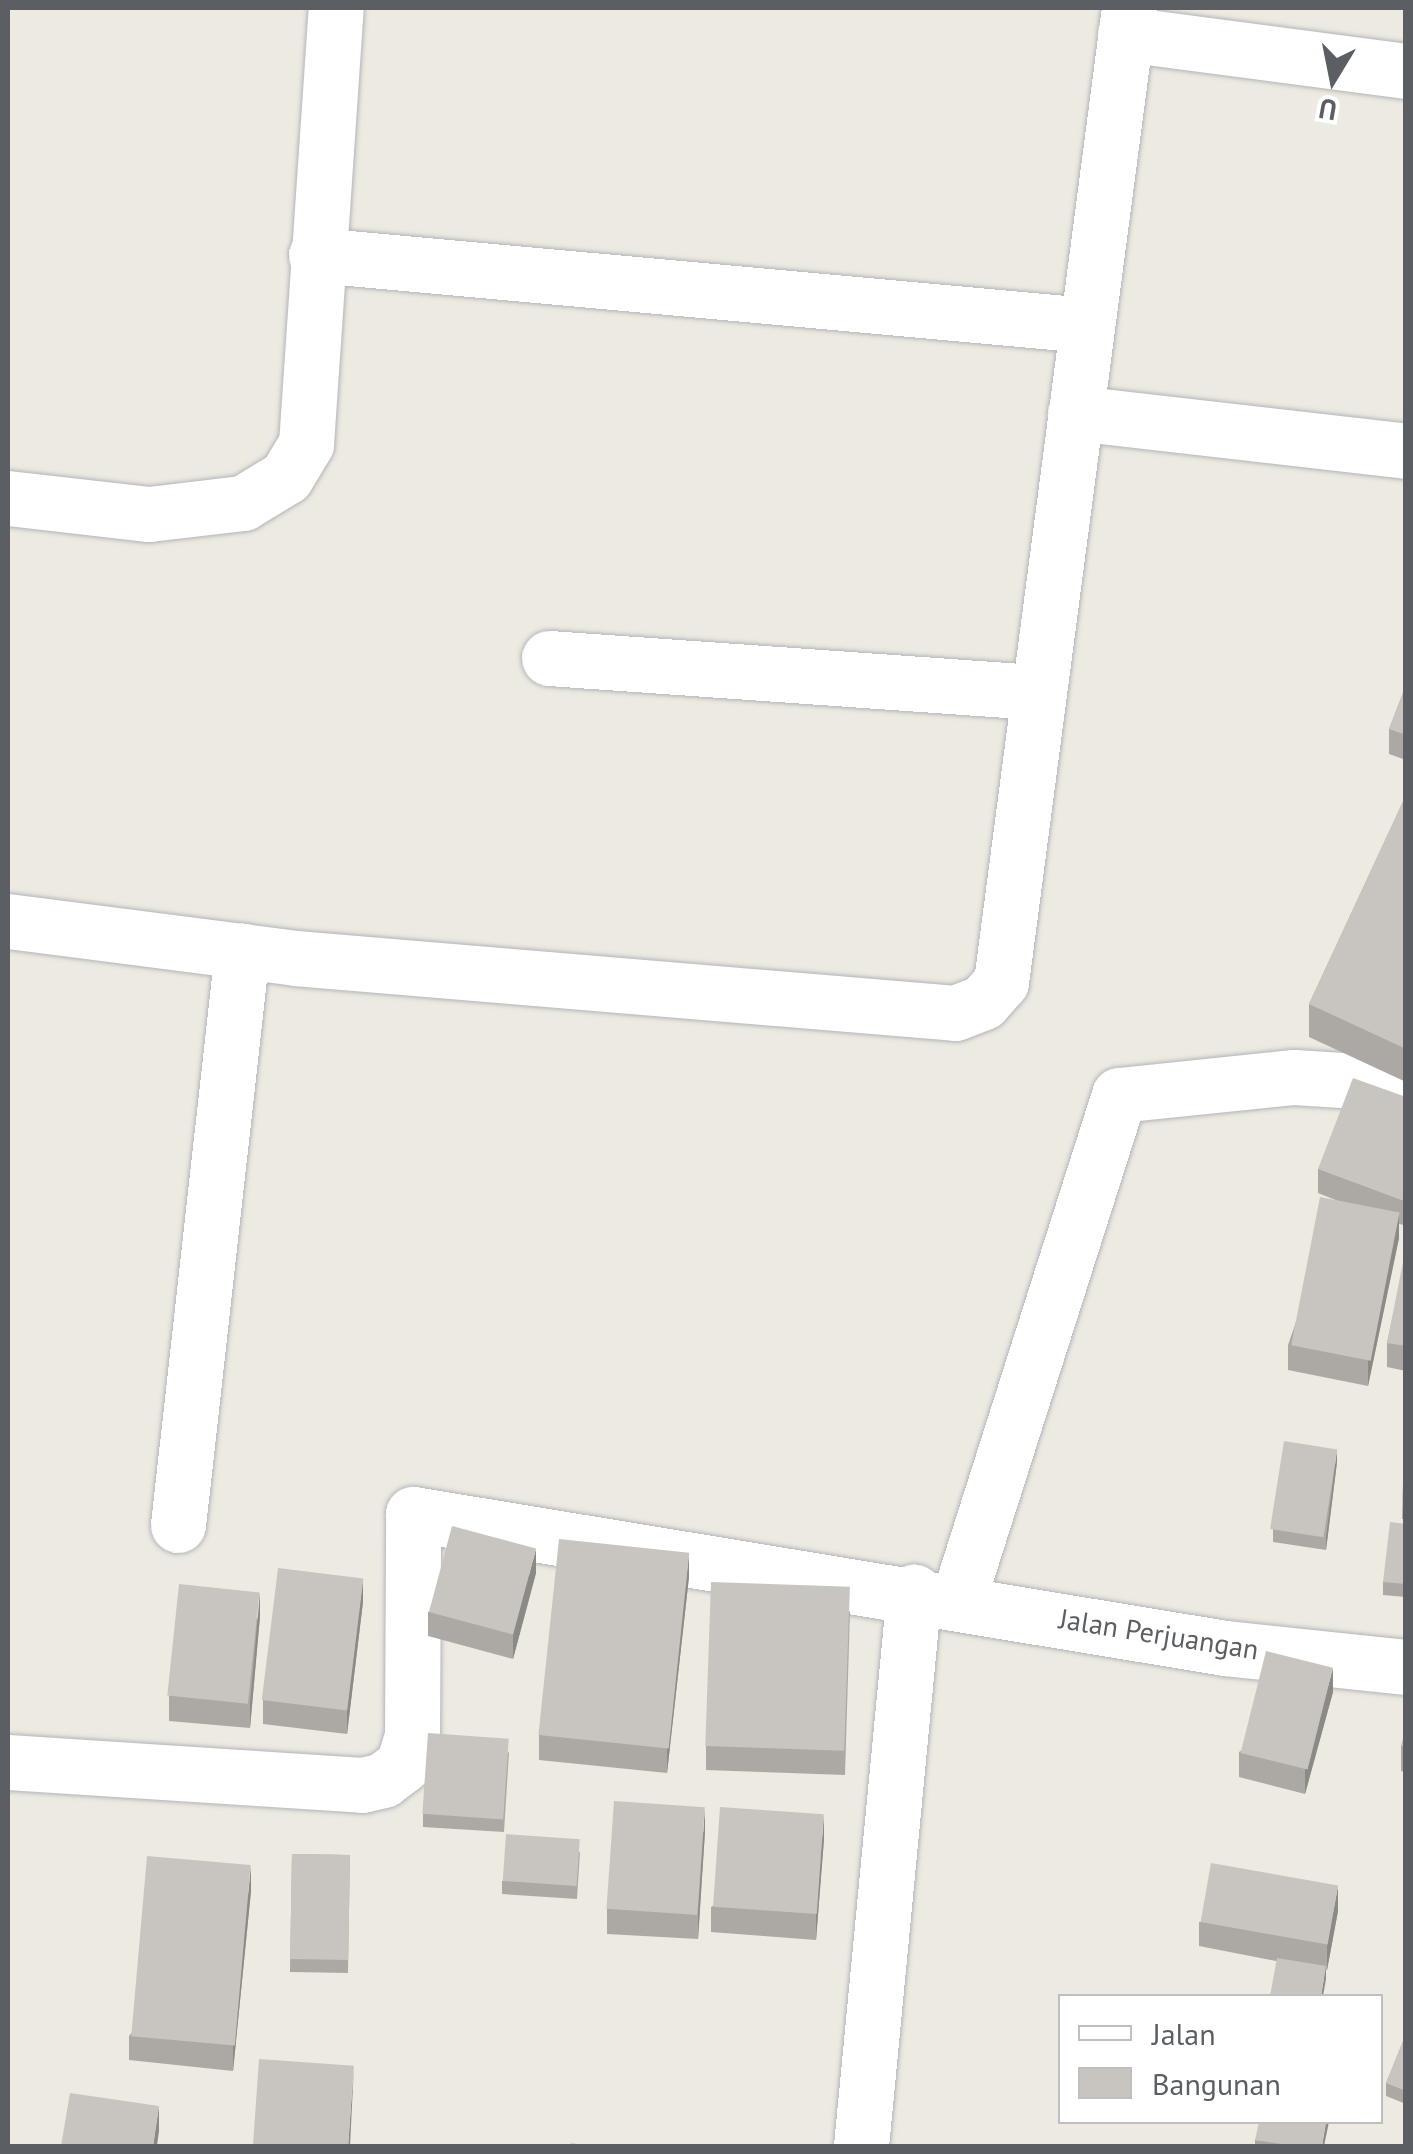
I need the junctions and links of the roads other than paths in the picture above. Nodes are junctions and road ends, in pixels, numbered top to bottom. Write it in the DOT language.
graph roads {
  1 [pos="336,8"];
  2 [pos="1127,21"];
  3 [pos="1406,71"];
  4 [pos="316,255"];
  5 [pos="1086,325"];
  6 [pos="1074,413"];
  7 [pos="1406,451"];
  8 [pos="8,498"];
  9 [pos="549,658"];
  10 [pos="1036,692"];
  11 [pos="8,921"];
  12 [pos="242,952"];
  13 [pos="1406,1084"];
  14 [pos="178,1524"];
  15 [pos="936,1596"];
  16 [pos="1406,1666"];
  17 [pos="8,1762"];
  18 [pos="861,2146"];
  1 -- 4 [label="street"];
  2 -- 3 [label="street"];
  2 -- 5 [label="street"];
  4 -- 5 [label="street"];
  4 -- 8 [label="street"];
  5 -- 6 [label="street"];
  6 -- 7 [label="street"];
  6 -- 10 [label="street"];
  9 -- 10 [label="street"];
  10 -- 12 [label="street"];
  11 -- 12 [label="street"];
  12 -- 14 [label="street"];
  13 -- 15 [label="street"];
  15 -- 16 [label="street, Jalan Perjuangan"];
  15 -- 17 [label="street, Jalan Perjuangan"];
  15 -- 18 [label="street"];
}
